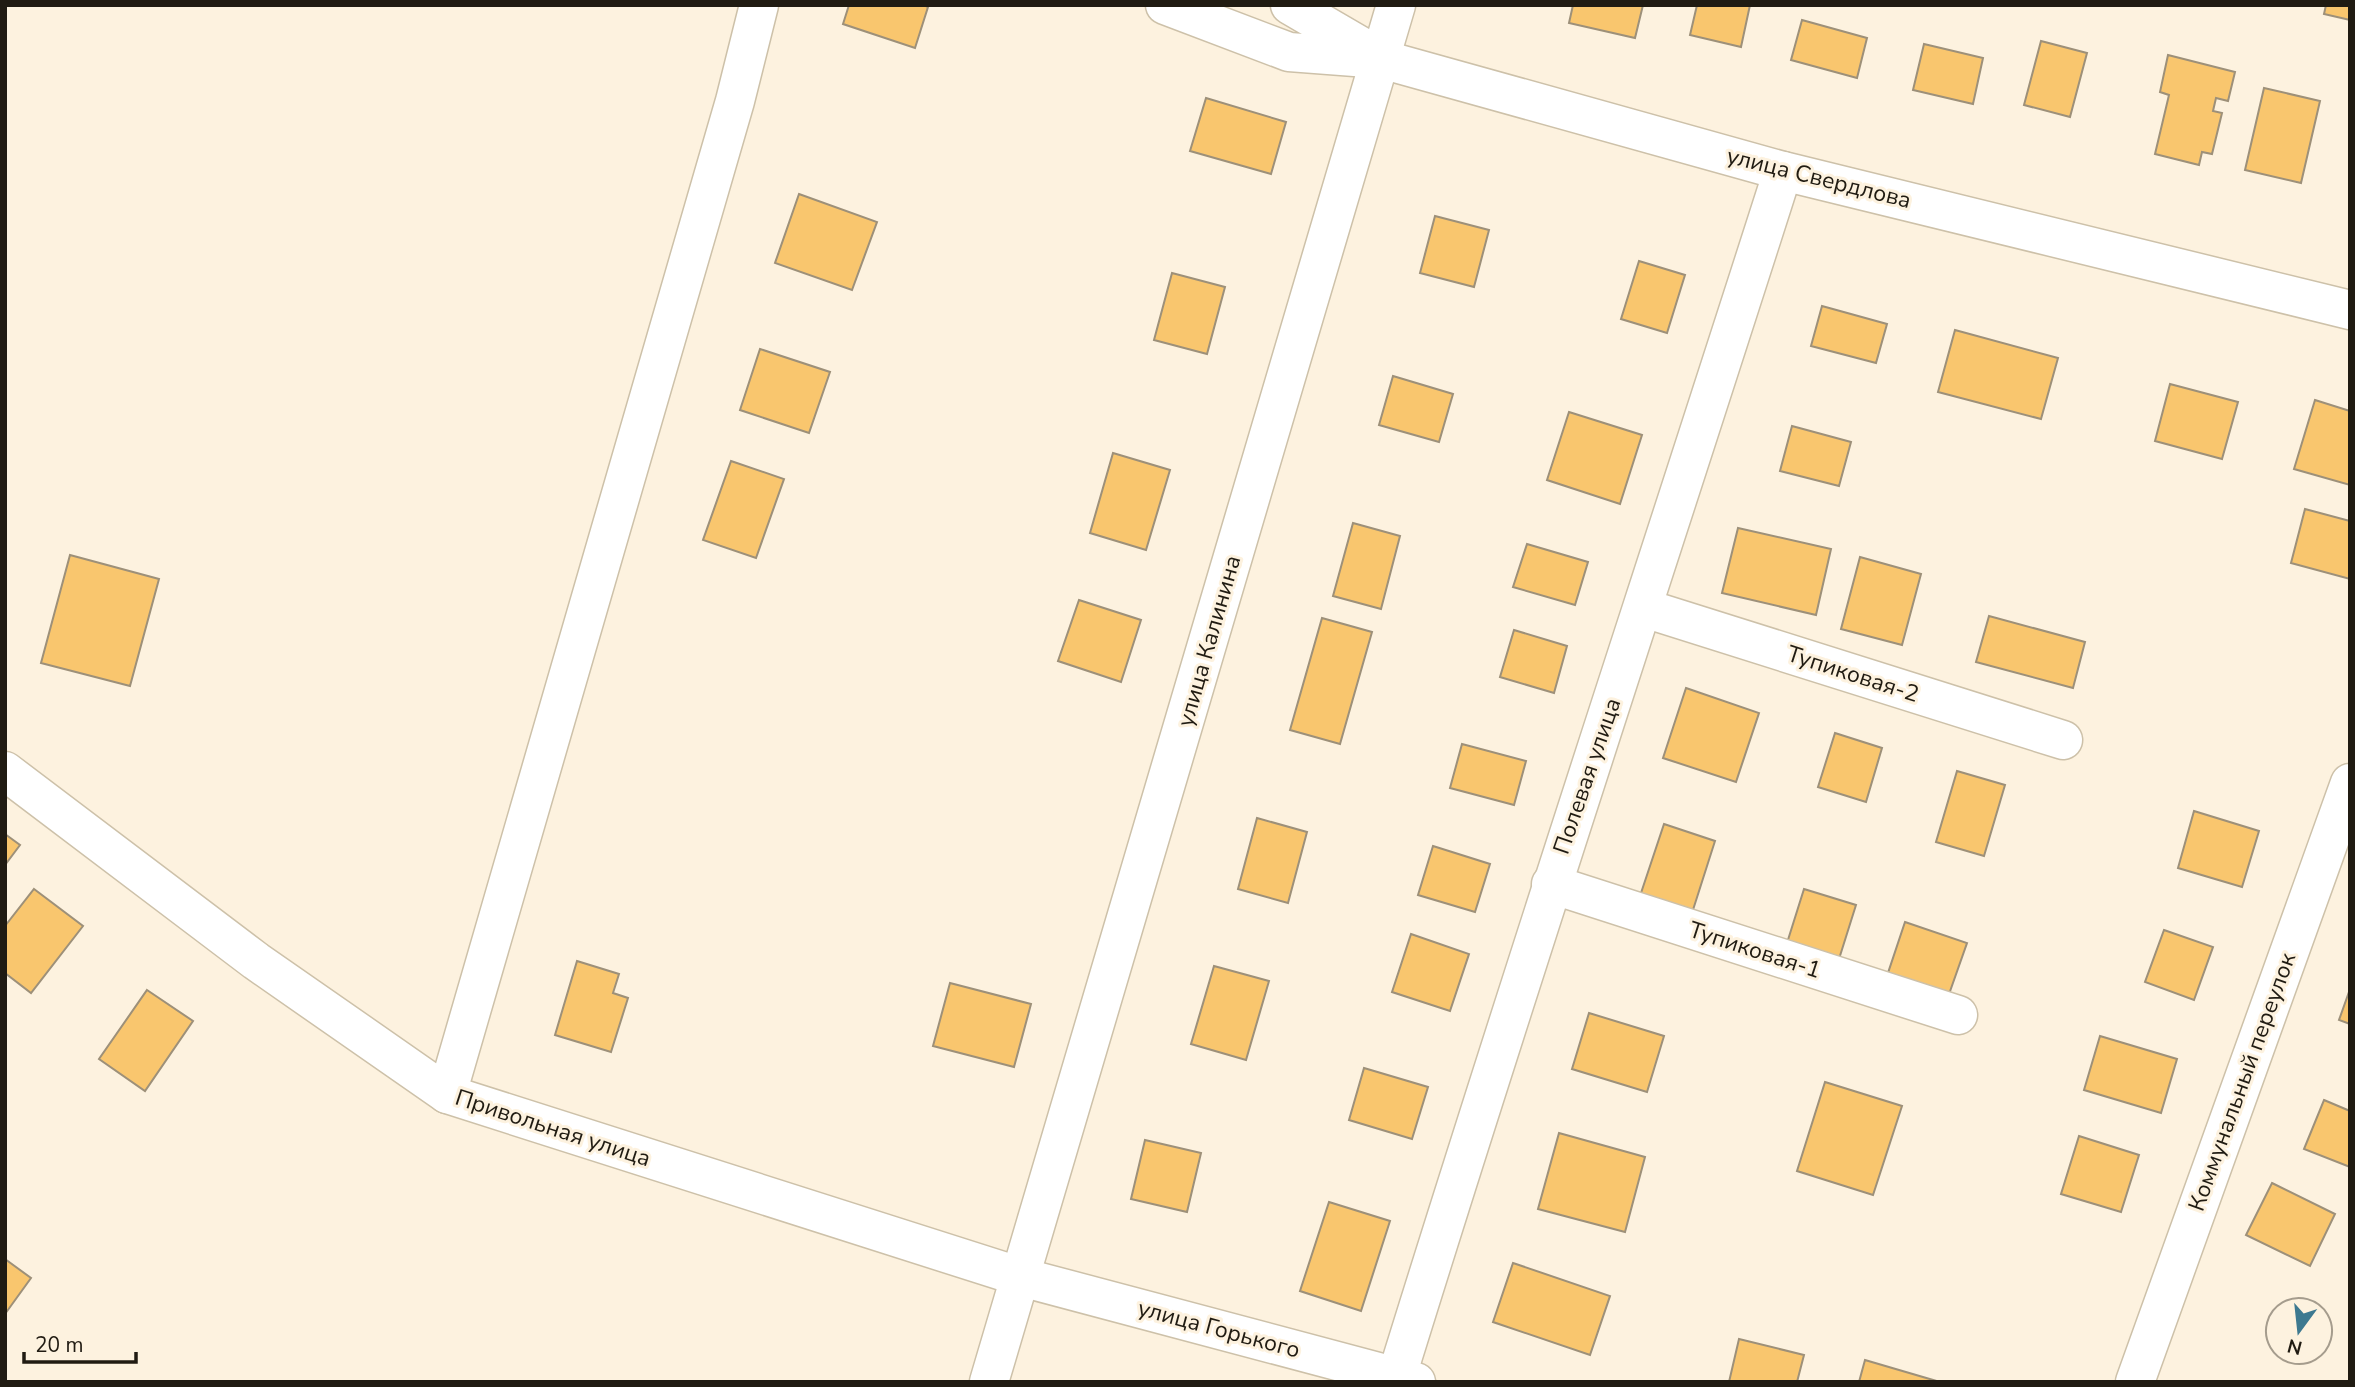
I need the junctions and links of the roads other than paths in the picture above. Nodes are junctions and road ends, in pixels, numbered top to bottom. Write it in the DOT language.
graph roads {
  1 [pos="759,5"];
  2 [pos="1165,5"];
  3 [pos="1290,5"];
  4 [pos="1396,5"];
  5 [pos="1381,59"];
  6 [pos="1783,171"];
  7 [pos="2350,310"];
  8 [pos="1644,608"];
  9 [pos="2063,740"];
  10 [pos="5,771"];
  11 [pos="2350,783"];
  12 [pos="1551,884"];
  13 [pos="1958,1016"];
  14 [pos="447,1094"];
  15 [pos="1021,1277"];
  16 [pos="1403,1380"];
  17 [pos="989,1382"];
  18 [pos="2135,1382"];
  1 -- 14 [label="street"];
  2 -- 5 [label="street, улица Свердлова"];
  3 -- 5 [label="street"];
  4 -- 5 [label="street, улица Калинина"];
  5 -- 6 [label="street, улица Свердлова"];
  5 -- 15 [label="street, улица Калинина"];
  6 -- 7 [label="street, улица Свердлова"];
  6 -- 8 [label="street, Полевая улица"];
  8 -- 9 [label="street, Тупиковая-2"];
  8 -- 12 [label="street, Полевая улица"];
  10 -- 14 [label="street, Привольная улица"];
  11 -- 18 [label="street, Коммунальный переулок"];
  12 -- 13 [label="street, Тупиковая-1"];
  12 -- 16 [label="street, Полевая улица"];
  14 -- 15 [label="street, Привольная улица"];
  15 -- 16 [label="street, улица Горького"];
  15 -- 17 [label="street, улица Калинина"];
}
